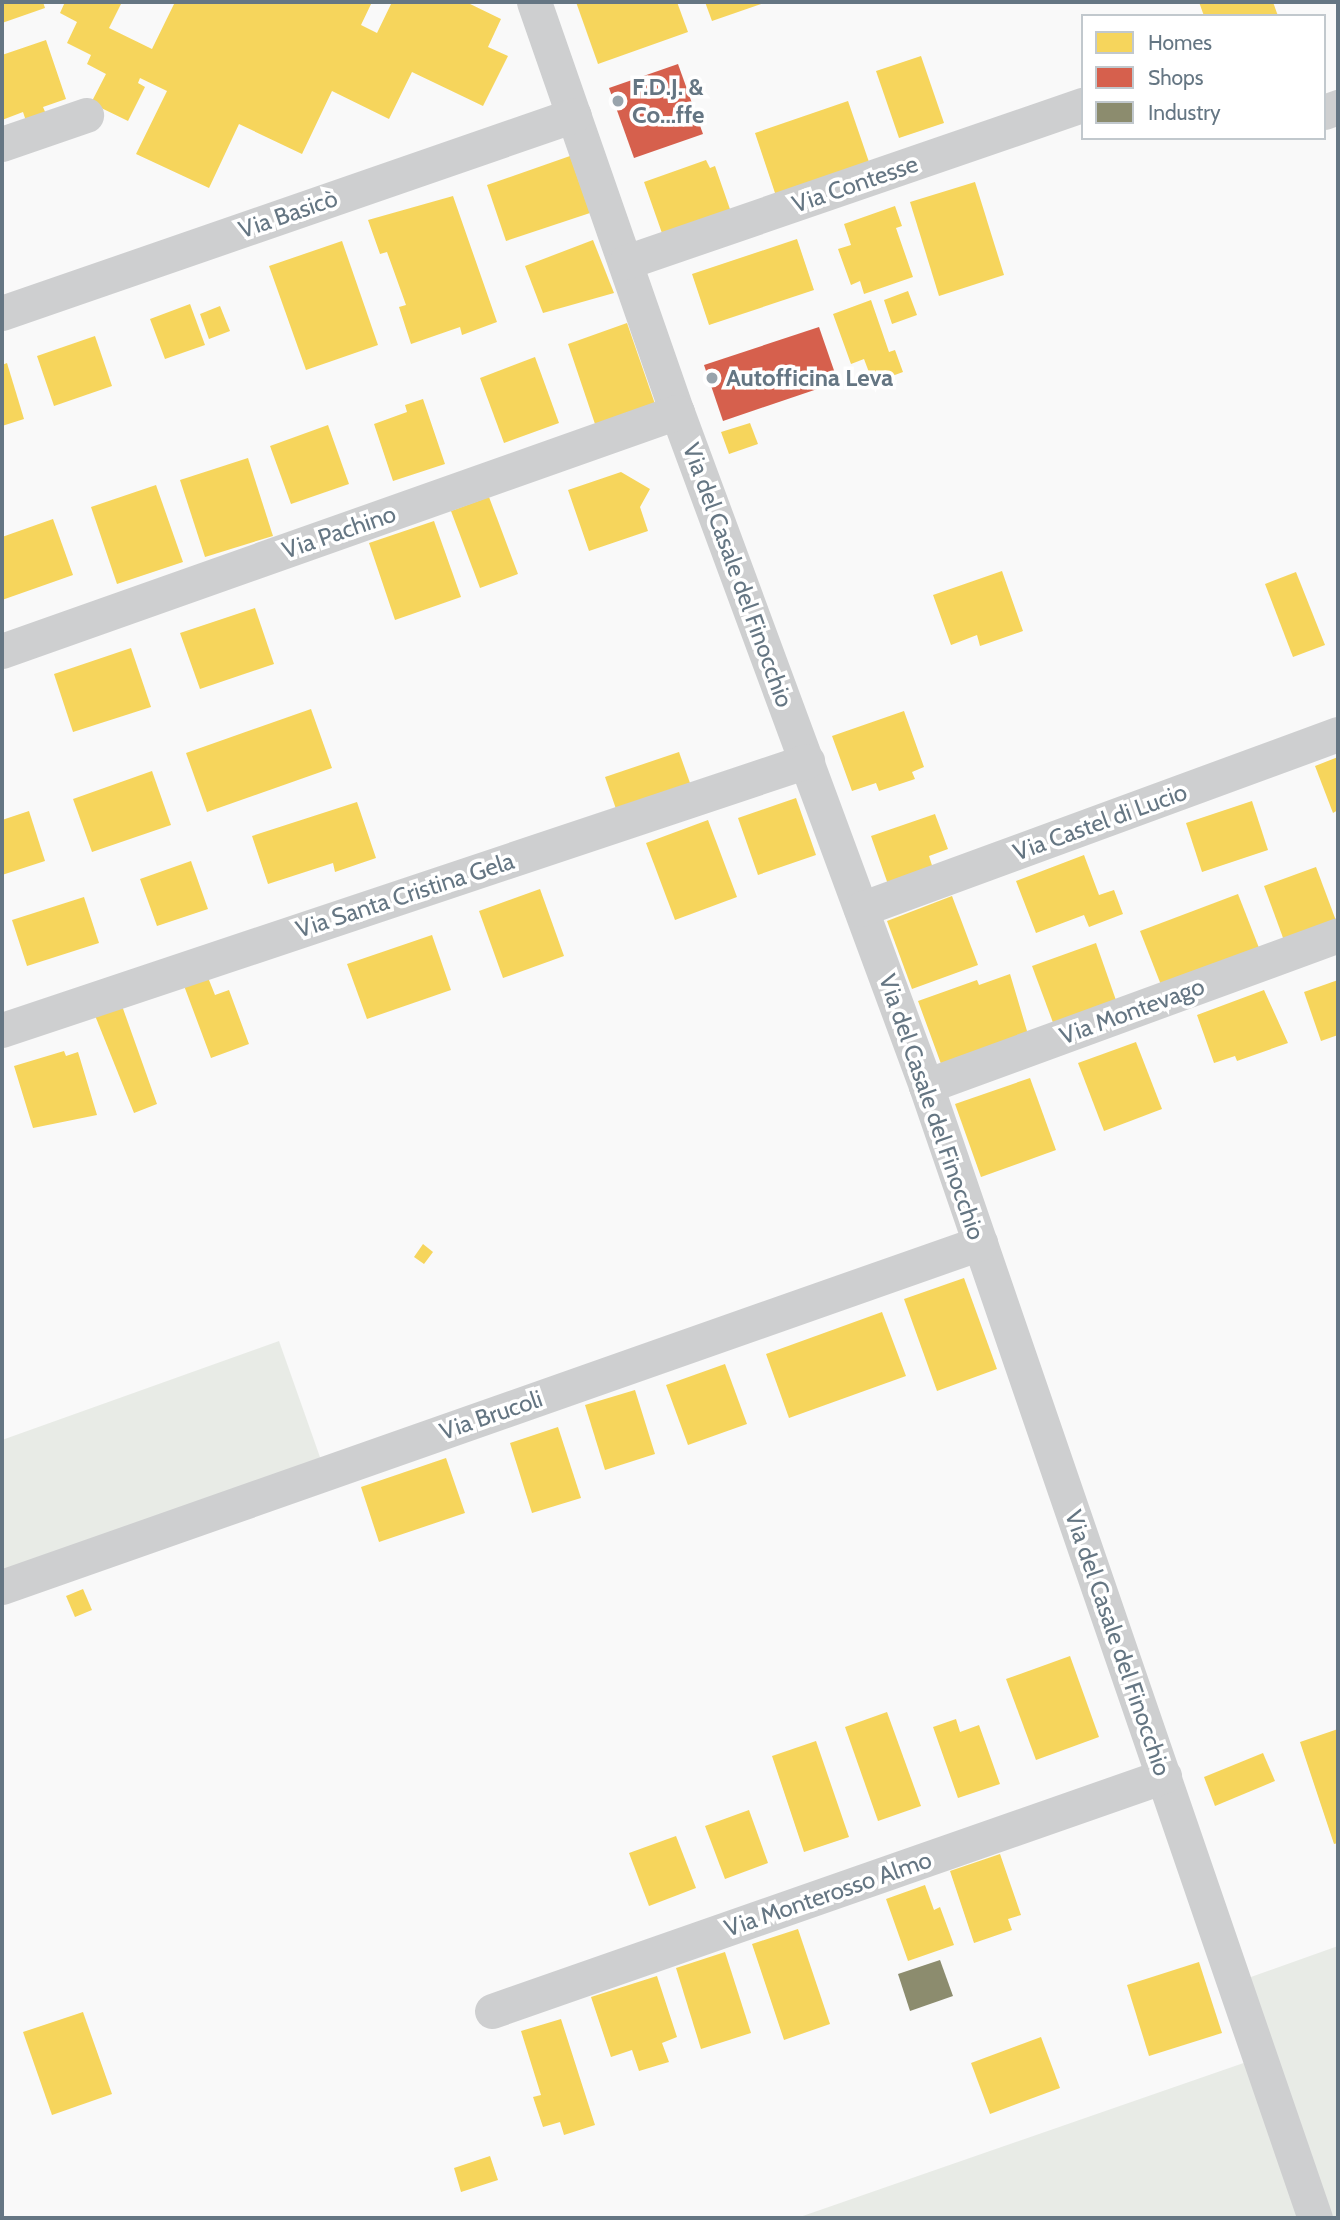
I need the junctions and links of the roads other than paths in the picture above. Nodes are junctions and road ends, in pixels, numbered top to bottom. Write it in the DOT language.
graph roads {
  1 [pos="534,2"];
  2 [pos="1081,106"];
  3 [pos="86,115"];
  4 [pos="574,115"];
  5 [pos="2,144"];
  6 [pos="626,262"];
  7 [pos="2,313"];
  8 [pos="677,412"];
  9 [pos="2,651"];
  10 [pos="1338,734"];
  11 [pos="807,761"];
  12 [pos="861,909"];
  13 [pos="1338,935"];
  14 [pos="2,1030"];
  15 [pos="926,1086"];
  16 [pos="980,1243"];
  17 [pos="2,1587"];
  18 [pos="1164,1776"];
  19 [pos="492,2011"];
  20 [pos="1315,2218"];
  1 -- 4 [label="street, Via del Casale del Finocchio"];
  2 -- 6 [label="street, Via Contesse"];
  3 -- 5 [label="street"];
  4 -- 6 [label="street, Via del Casale del Finocchio"];
  4 -- 7 [label="street, Via Basicò"];
  6 -- 8 [label="street, Via del Casale del Finocchio"];
  8 -- 9 [label="street, Via Pachino"];
  8 -- 11 [label="street, Via del Casale del Finocchio"];
  10 -- 12 [label="street, Via Castel di Lucio"];
  11 -- 12 [label="street, Via del Casale del Finocchio"];
  11 -- 14 [label="street, Via Santa Cristina Gela"];
  12 -- 15 [label="street, Via del Casale del Finocchio"];
  13 -- 15 [label="street, Via Montevago"];
  15 -- 16 [label="street, Via del Casale del Finocchio"];
  16 -- 17 [label="street, Via Brucoli"];
  16 -- 18 [label="street, Via del Casale del Finocchio"];
  18 -- 19 [label="street, Via Monterosso Almo"];
  18 -- 20 [label="street, Via del Casale del Finocchio"];
}
